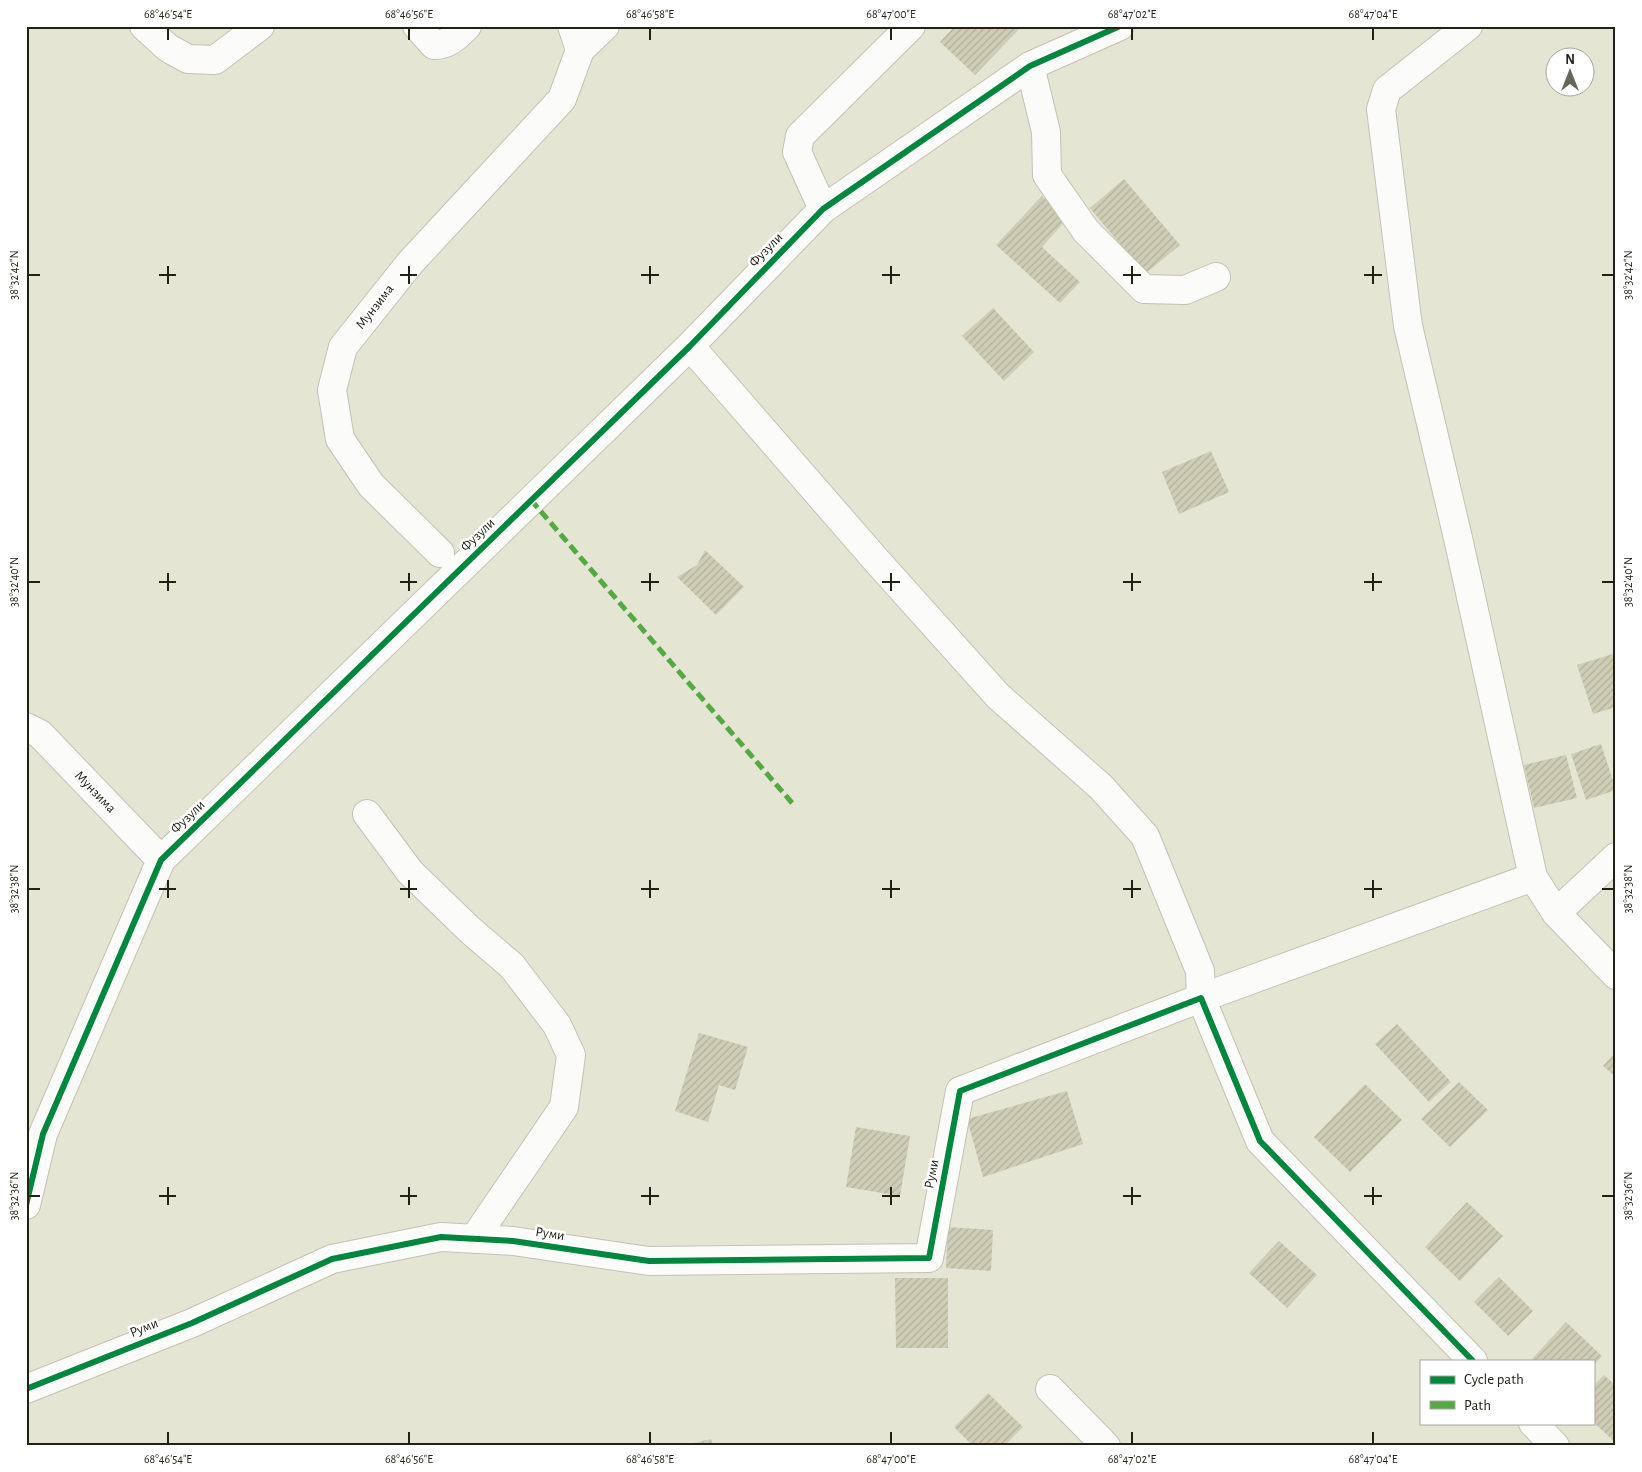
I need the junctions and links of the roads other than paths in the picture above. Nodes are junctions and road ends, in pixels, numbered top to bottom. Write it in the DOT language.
graph roads {
  1 [pos="144,26"];
  2 [pos="260,26"];
  3 [pos="417,26"];
  4 [pos="467,26"];
  5 [pos="605,26"];
  6 [pos="911,26"];
  7 [pos="1120,26"];
  8 [pos="1468,26"];
  9 [pos="576,38"];
  10 [pos="1030,66"];
  11 [pos="824,209"];
  12 [pos="1216,277"];
  13 [pos="690,346"];
  14 [pos="440,554"];
  15 [pos="26,727"];
  16 [pos="367,814"];
  17 [pos="1616,857"];
  18 [pos="161,860"];
  19 [pos="1533,877"];
  20 [pos="1556,913"];
  21 [pos="1616,975"];
  22 [pos="1201,998"];
  23 [pos="26,1205"];
  24 [pos="474,1239"];
  25 [pos="1472,1360"];
  26 [pos="26,1389"];
  27 [pos="1050,1389"];
  28 [pos="1534,1424"];
  29 [pos="1106,1446"];
  30 [pos="1555,1446"];
  1 -- 2 [label="street"];
  3 -- 4 [label="street"];
  5 -- 9 [label="street"];
  6 -- 11 [label="street"];
  7 -- 10 [label="street, Фузули"];
  8 -- 19 [label="street"];
  9 -- 14 [label="street, Мунзима"];
  10 -- 11 [label="street, Фузули"];
  10 -- 12 [label="street"];
  11 -- 13 [label="street, Фузули"];
  13 -- 18 [label="street, Фузули"];
  13 -- 22 [label="street"];
  15 -- 18 [label="street, Мунзима"];
  16 -- 24 [label="street"];
  17 -- 20 [label="street"];
  18 -- 23 [label="street, Фузули"];
  19 -- 20 [label="street"];
  19 -- 22 [label="street"];
  20 -- 21 [label="street"];
  22 -- 24 [label="street, Руми"];
  22 -- 25 [label="street"];
  24 -- 26 [label="street, Руми"];
  27 -- 29 [label="street"];
  28 -- 30 [label="street"];
}
